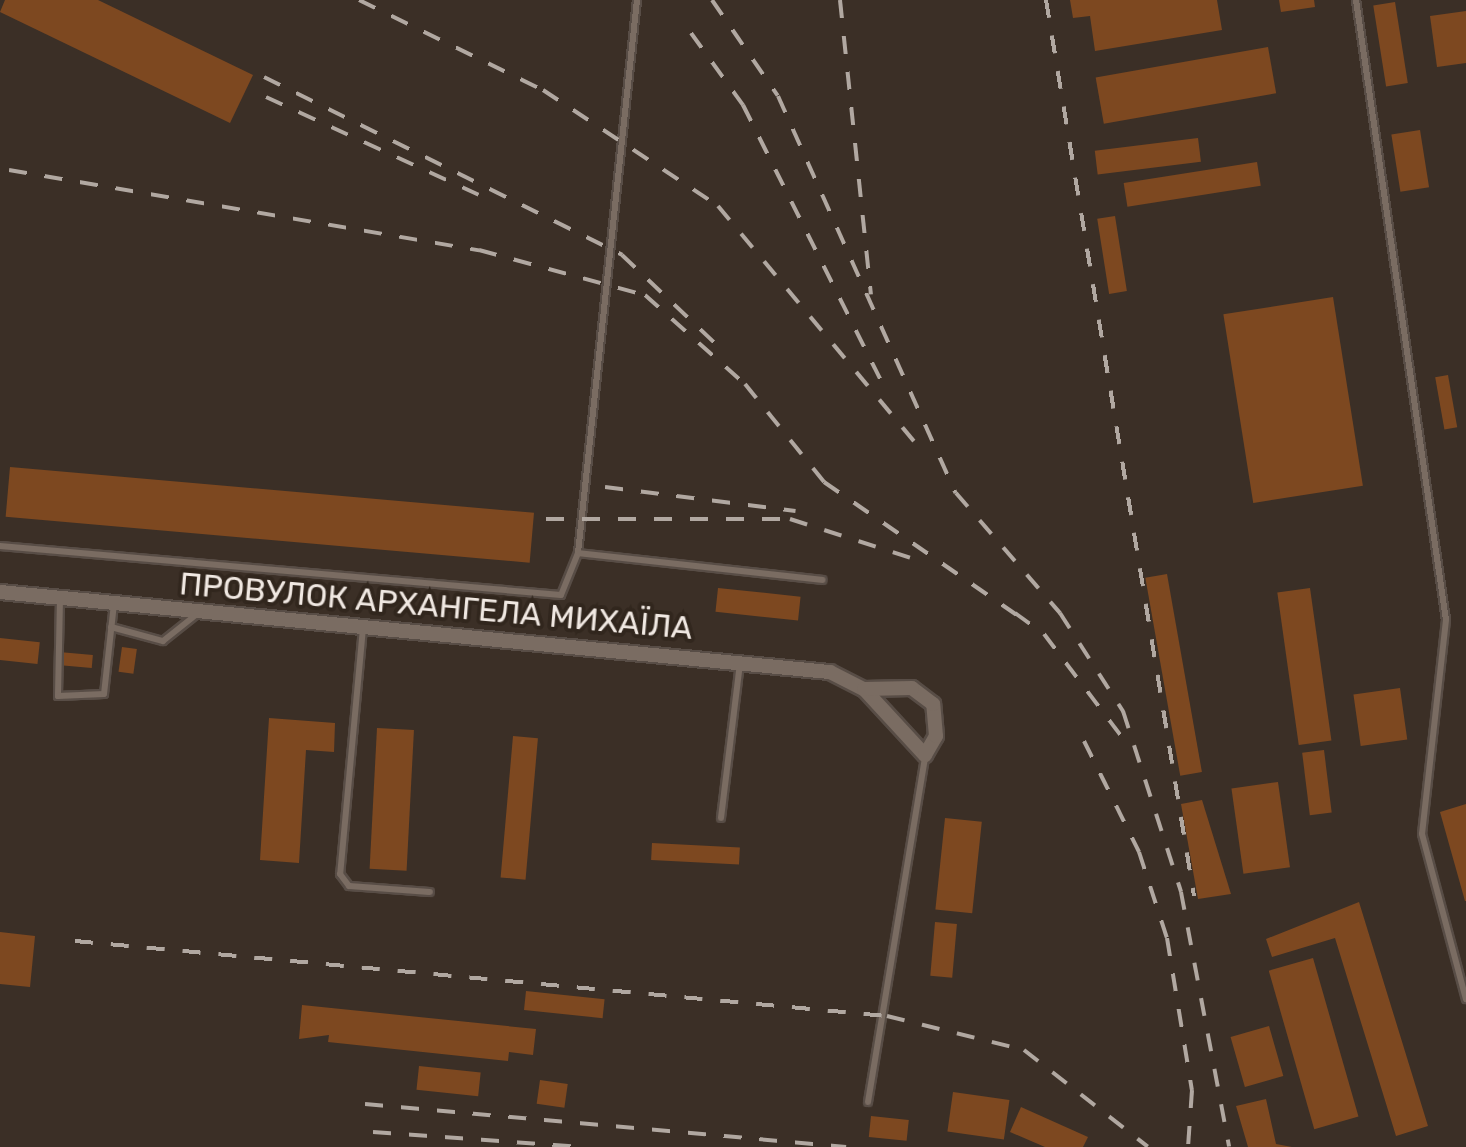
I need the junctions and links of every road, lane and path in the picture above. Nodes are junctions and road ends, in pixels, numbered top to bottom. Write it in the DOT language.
graph roads {
  1 [pos="638,0"];
  2 [pos="1356,0"];
  3 [pos="0,546"];
  4 [pos="578,553"];
  5 [pos="823,580"];
  6 [pos="0,592"];
  7 [pos="60,598"];
  8 [pos="114,603"];
  9 [pos="199,611"];
  10 [pos="363,626"];
  11 [pos="111,627"];
  12 [pos="740,663"];
  13 [pos="864,689"];
  14 [pos="925,755"];
  15 [pos="721,818"];
  16 [pos="430,892"];
  17 [pos="1466,1000"];
  18 [pos="868,1102"];
  1 -- 4 [label="lane"];
  2 -- 17 [label="lane"];
  3 -- 4 [label="lane"];
  4 -- 5 [label="lane"];
  6 -- 7 [label="street, ПРОВУЛОК АРХАНГЕЛА МИХАЇЛА"];
  7 -- 8 [label="street, ПРОВУЛОК АРХАНГЕЛА МИХАЇЛА"];
  7 -- 11 [label="lane"];
  8 -- 9 [label="street, ПРОВУЛОК АРХАНГЕЛА МИХАЇЛА"];
  8 -- 11 [label="lane"];
  9 -- 10 [label="street, ПРОВУЛОК АРХАНГЕЛА МИХАЇЛА"];
  9 -- 11 [label="lane"];
  10 -- 12 [label="street, ПРОВУЛОК АРХАНГЕЛА МИХАЇЛА"];
  10 -- 16 [label="lane"];
  12 -- 13 [label="street, ПРОВУЛОК АРХАНГЕЛА МИХАЇЛА"];
  12 -- 15 [label="lane"];
  13 -- 14 [label="street, ПРОВУЛОК АРХАНГЕЛА МИХАЇЛА"];
  13 -- 14 [label="street, ПРОВУЛОК АРХАНГЕЛА МИХАЇЛА"];
  14 -- 18 [label="lane"];
}
